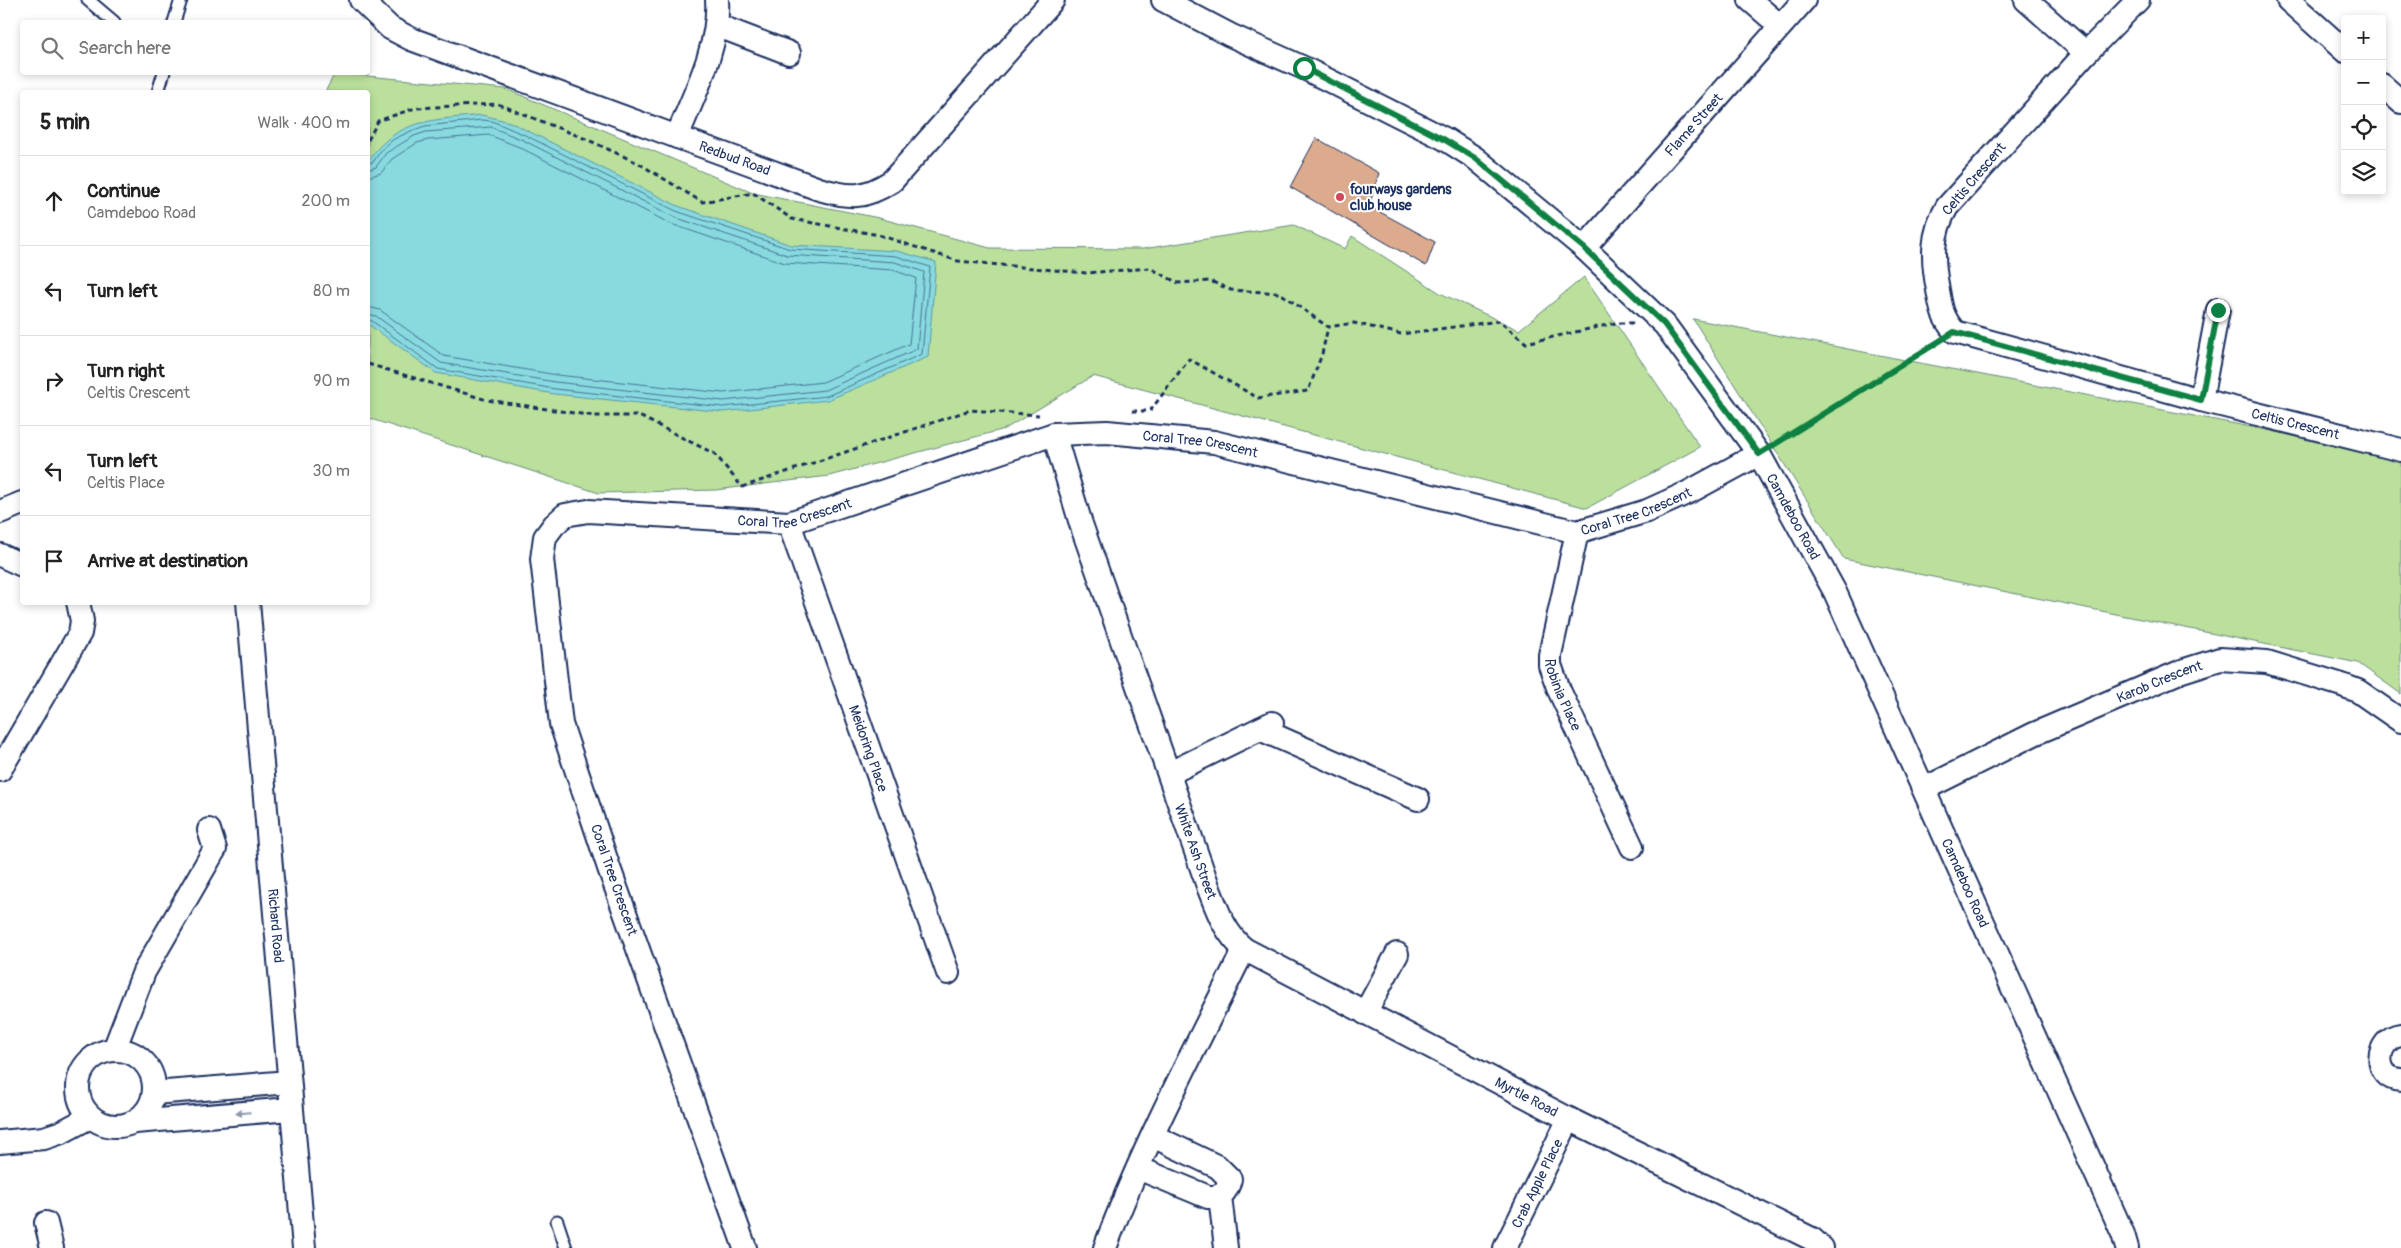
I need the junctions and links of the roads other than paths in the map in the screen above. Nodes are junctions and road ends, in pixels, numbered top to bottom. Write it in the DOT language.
graph roads {
  1 [pos="88,0"];
  2 [pos="181,0"];
  3 [pos="361,0"];
  4 [pos="717,0"];
  5 [pos="1052,0"];
  6 [pos="1163,0"];
  7 [pos="1750,0"];
  8 [pos="1804,0"];
  9 [pos="2026,0"];
  10 [pos="2138,0"];
  11 [pos="2288,0"];
  12 [pos="112,20"];
  13 [pos="175,20"];
  14 [pos="716,25"];
  15 [pos="1779,25"];
  16 [pos="2341,47"];
  17 [pos="2086,52"];
  18 [pos="788,53"];
  19 [pos="2386,89"];
  20 [pos="2401,102"];
  21 [pos="678,137"];
  22 [pos="1584,248"];
  23 [pos="2218,310"];
  24 [pos="2201,400"];
  25 [pos="1050,425"];
  26 [pos="2401,450"];
  27 [pos="1759,454"];
  28 [pos="20,503"];
  29 [pos="0,512"];
  30 [pos="789,523"];
  31 [pos="1577,532"];
  32 [pos="0,555"];
  33 [pos="20,564"];
  34 [pos="79,605"];
  35 [pos="248,605"];
  36 [pos="2401,721"];
  37 [pos="0,770"];
  38 [pos="1170,773"];
  39 [pos="1924,789"];
  40 [pos="1418,799"];
  41 [pos="209,830"];
  42 [pos="1632,848"];
  43 [pos="1244,949"];
  44 [pos="1397,954"];
  45 [pos="948,973"];
  46 [pos="1365,1013"];
  47 [pos="2401,1035"];
  48 [pos="114,1050"];
  49 [pos="2401,1080"];
  50 [pos="289,1082"];
  51 [pos="154,1093"];
  52 [pos="292,1109"];
  53 [pos="90,1116"];
  54 [pos="1569,1119"];
  55 [pos="135,1122"];
  56 [pos="1153,1136"];
  57 [pos="0,1142"];
  58 [pos="1138,1168"];
  59 [pos="1220,1196"];
  60 [pos="557,1221"];
  61 [pos="46,1223"];
  62 [pos="1818,1246"];
  63 [pos="52,1248"];
  64 [pos="304,1248"];
  65 [pos="566,1248"];
  66 [pos="745,1248"];
  67 [pos="1105,1248"];
  68 [pos="1226,1248"];
  69 [pos="1505,1248"];
  70 [pos="2127,1248"];
  1 -- 12 [label="lane"];
  2 -- 13 [label="lane"];
  3 -- 21 [label="street, Redbud Road"];
  4 -- 14 [label="street"];
  5 -- 21 [label="street, Redbud Road"];
  6 -- 22 [label="street, Camdeboo Road"];
  7 -- 15 [label="street"];
  8 -- 15 [label="street, Flame Street"];
  9 -- 17 [label="street"];
  10 -- 17 [label="street, Celtis Crescent"];
  11 -- 16 [label="street"];
  14 -- 18 [label="street"];
  14 -- 21 [label="street"];
  15 -- 22 [label="street, Flame Street"];
  17 -- 24 [label="street, Celtis Crescent"];
  19 -- 20 [label="street"];
  22 -- 27 [label="street, Camdeboo Road"];
  23 -- 24 [label="street"];
  24 -- 26 [label="street, Celtis Crescent"];
  25 -- 30 [label="street, Coral Tree Crescent"];
  25 -- 31 [label="street, Coral Tree Crescent"];
  25 -- 38 [label="street, White Ash Street"];
  27 -- 31 [label="street, Coral Tree Crescent"];
  27 -- 39 [label="street, Camdeboo Road"];
  28 -- 29 [label="street"];
  30 -- 45 [label="street, Meidoring Place"];
  30 -- 66 [label="street, Coral Tree Crescent"];
  31 -- 42 [label="street, Robinia Place"];
  32 -- 33 [label="street"];
  34 -- 37 [label="street"];
  35 -- 50 [label="street, Richard Road"];
  36 -- 39 [label="street, Karob Crescent"];
  38 -- 40 [label="street"];
  38 -- 43 [label="street, White Ash Street"];
  39 -- 70 [label="street, Camdeboo Road"];
  41 -- 48 [label="street"];
  43 -- 46 [label="street, Myrtle Road"];
  43 -- 56 [label="street"];
  44 -- 46 [label="street"];
  46 -- 54 [label="street, Myrtle Road"];
  47 -- 49 [label="street"];
  48 -- 51 [label="street"];
  48 -- 53 [label="street"];
  50 -- 51 [label="street"];
  50 -- 52 [label="street, Richard Road"];
  51 -- 55 [label="street"];
  52 -- 55 [label="street, one-way"];
  52 -- 64 [label="street, Richard Road"];
  53 -- 55 [label="street"];
  53 -- 57 [label="street"];
  54 -- 62 [label="street, Myrtle Road"];
  54 -- 69 [label="street, Crab Apple Place"];
  56 -- 58 [label="street"];
  56 -- 59 [label="street"];
  58 -- 59 [label="street"];
  58 -- 67 [label="street"];
  59 -- 68 [label="street"];
  60 -- 65 [label="lane"];
  61 -- 63 [label="street"];
}
